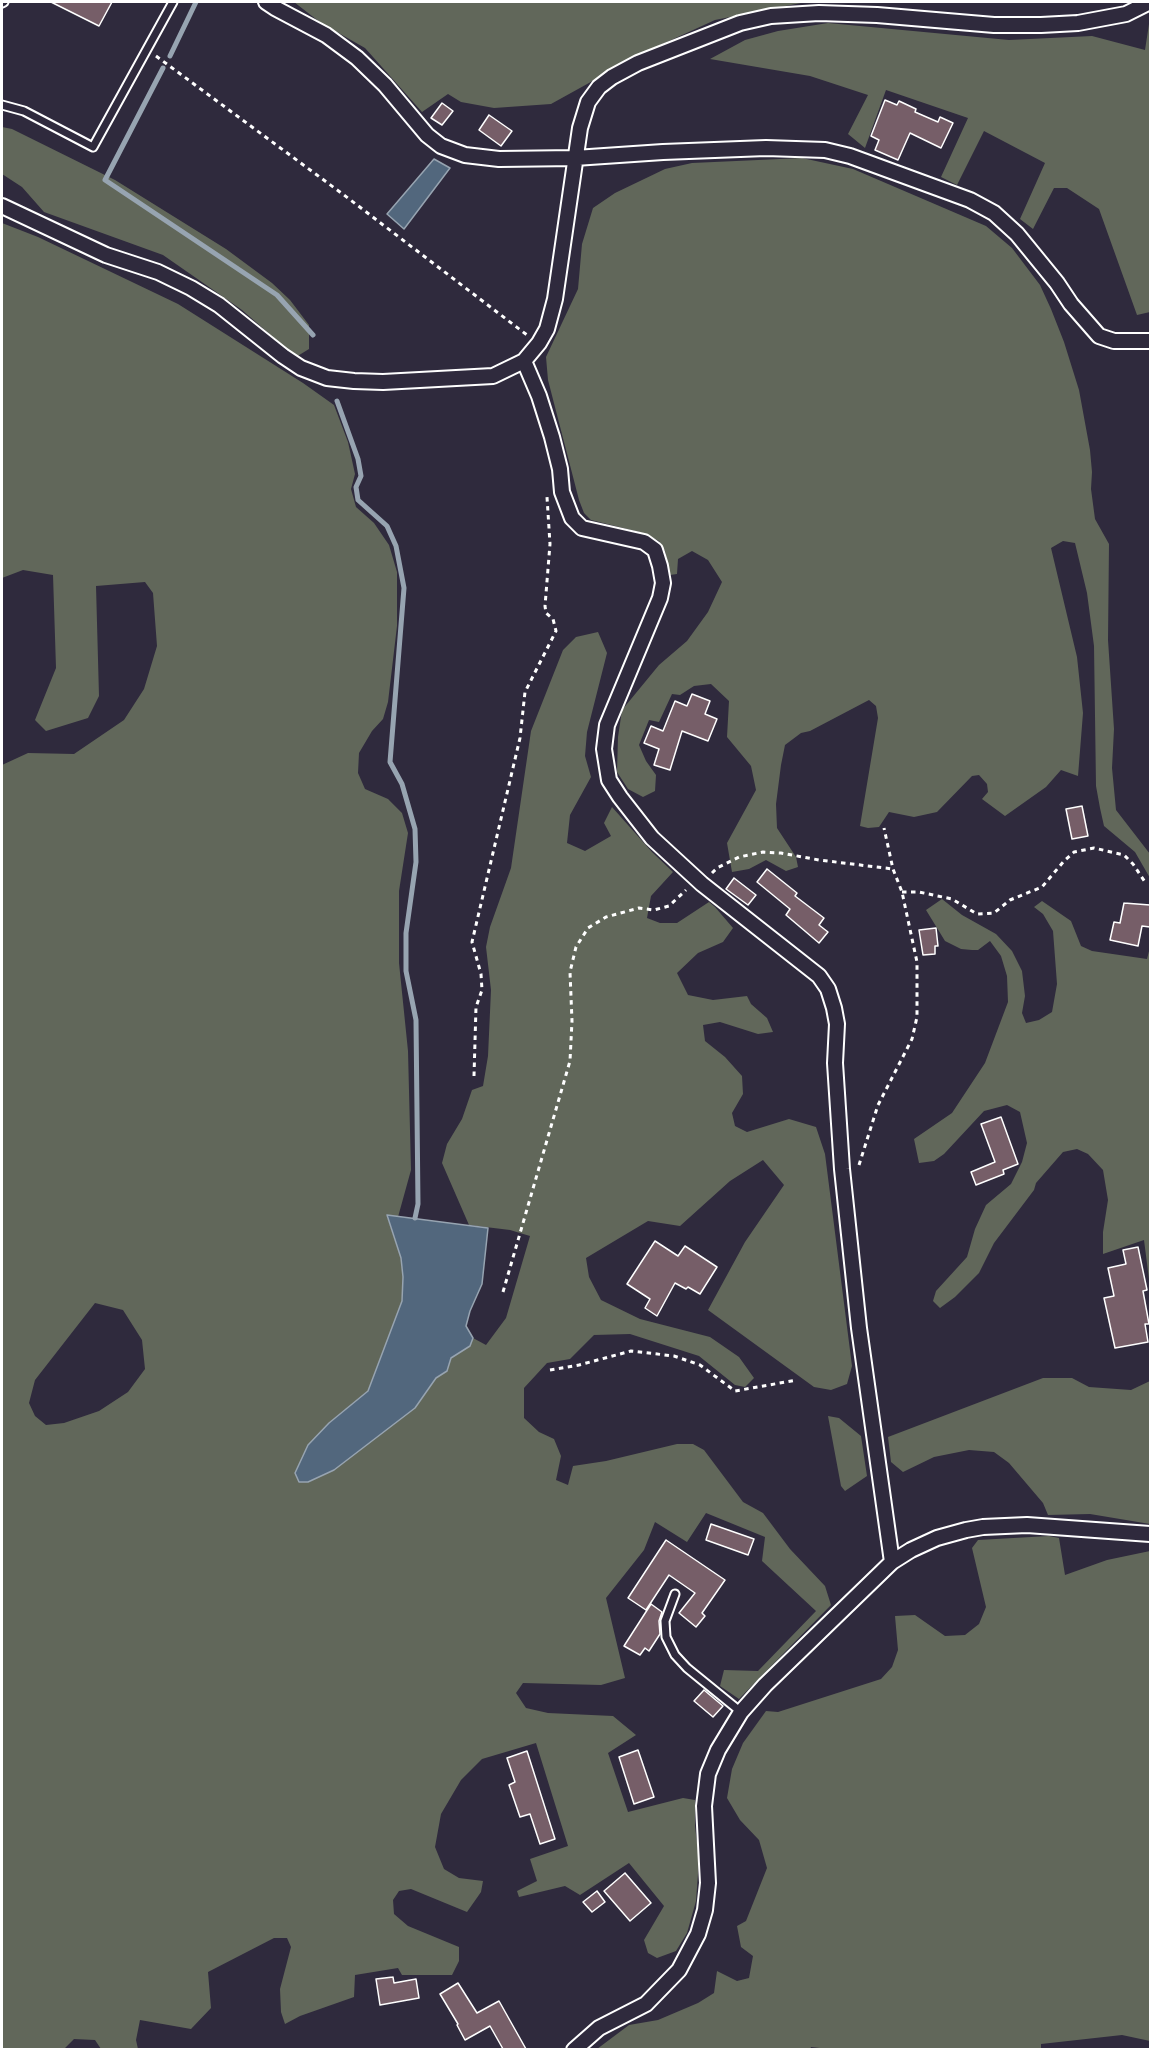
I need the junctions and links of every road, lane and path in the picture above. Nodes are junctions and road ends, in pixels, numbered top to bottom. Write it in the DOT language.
graph roads {
  1 [pos="173,2"];
  2 [pos="266,2"];
  3 [pos="1150,2"];
  4 [pos="147,50"];
  5 [pos="2,105"];
  6 [pos="575,158"];
  7 [pos="2,206"];
  8 [pos="1150,341"];
  9 [pos="538,344"];
  10 [pos="524,361"];
  11 [pos="546,490"];
  12 [pos="884,828"];
  13 [pos="893,869"];
  14 [pos="700,881"];
  15 [pos="1145,882"];
  16 [pos="902,892"];
  17 [pos="474,1076"];
  18 [pos="859,1165"];
  19 [pos="503,1292"];
  20 [pos="550,1370"];
  21 [pos="797,1380"];
  22 [pos="1150,1534"];
  23 [pos="892,1562"];
  24 [pos="675,1594"];
  25 [pos="741,1712"];
  26 [pos="574,2049"];
  1 -- 4 [label="lane"];
  2 -- 6 [label="street"];
  3 -- 6 [label="street"];
  4 -- 5 [label="lane"];
  4 -- 9 [label="path"];
  6 -- 8 [label="street"];
  6 -- 9 [label="street"];
  7 -- 10 [label="street"];
  9 -- 10 [label="street"];
  10 -- 14 [label="street"];
  11 -- 17 [label="path"];
  12 -- 13 [label="path"];
  13 -- 14 [label="path"];
  13 -- 16 [label="path"];
  14 -- 19 [label="path"];
  14 -- 23 [label="street"];
  15 -- 16 [label="path"];
  16 -- 18 [label="path"];
  20 -- 21 [label="path"];
  22 -- 23 [label="street"];
  23 -- 25 [label="street"];
  24 -- 25 [label="lane"];
  25 -- 26 [label="street"];
}
